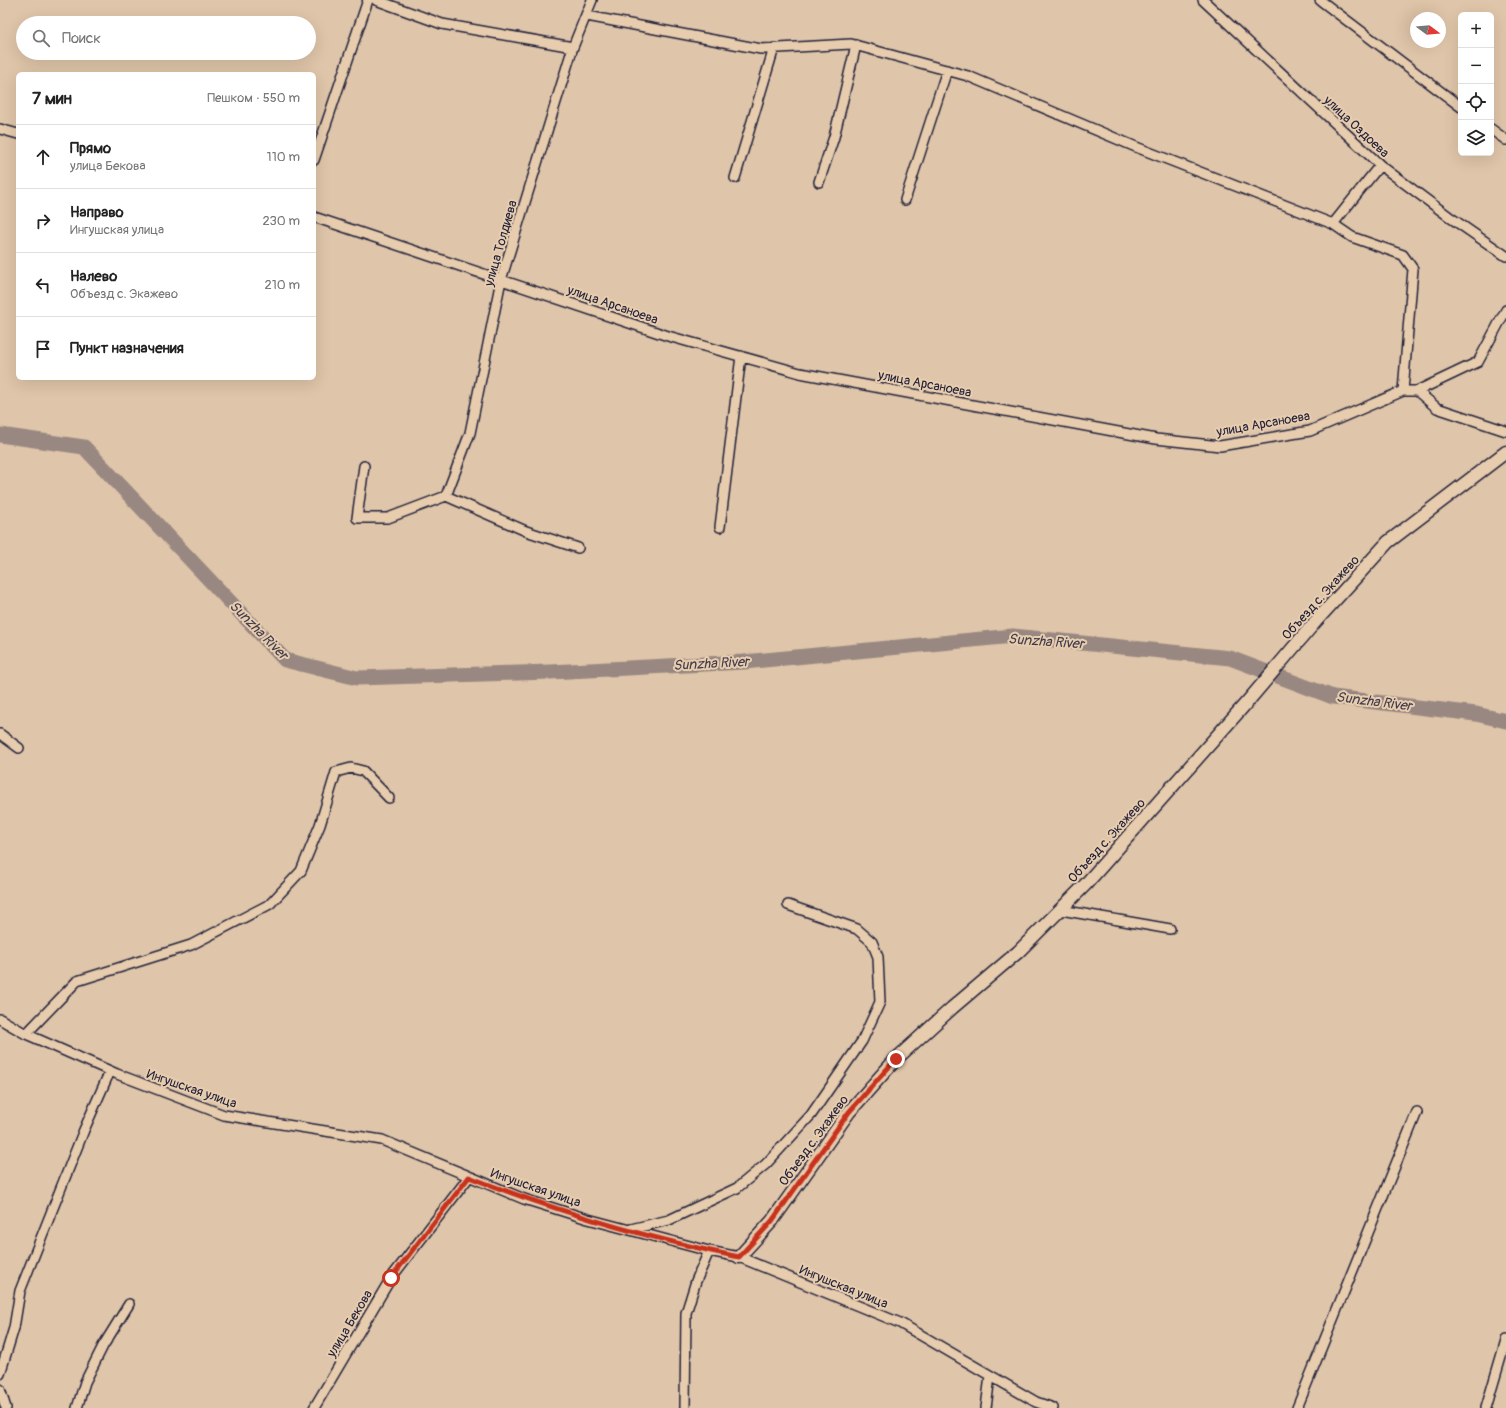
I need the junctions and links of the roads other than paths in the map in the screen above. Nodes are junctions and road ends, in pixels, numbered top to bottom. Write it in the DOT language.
graph roads {
  1 [pos="368,0"];
  2 [pos="376,0"];
  3 [pos="592,0"];
  4 [pos="1203,0"];
  5 [pos="1320,0"];
  6 [pos="587,16"];
  7 [pos="856,45"];
  8 [pos="574,47"];
  9 [pos="774,48"];
  10 [pos="947,70"];
  11 [pos="1458,105"];
  12 [pos="0,129"];
  13 [pos="1494,131"];
  14 [pos="16,133"];
  15 [pos="1506,140"];
  16 [pos="316,154"];
  17 [pos="1380,165"];
  18 [pos="735,178"];
  19 [pos="819,182"];
  20 [pos="905,200"];
  21 [pos="316,218"];
  22 [pos="1333,224"];
  23 [pos="1506,256"];
  24 [pos="501,280"];
  25 [pos="1506,310"];
  26 [pos="741,356"];
  27 [pos="1403,391"];
  28 [pos="1417,391"];
  29 [pos="1506,432"];
  30 [pos="1506,452"];
  31 [pos="364,466"];
  32 [pos="446,496"];
  33 [pos="720,527"];
  34 [pos="578,548"];
  35 [pos="0,734"];
  36 [pos="19,748"];
  37 [pos="389,798"];
  38 [pos="788,905"];
  39 [pos="1061,910"];
  40 [pos="1170,929"];
  41 [pos="0,1020"];
  42 [pos="26,1034"];
  43 [pos="110,1071"];
  44 [pos="1417,1112"];
  45 [pos="469,1177"];
  46 [pos="629,1230"];
  47 [pos="709,1251"];
  48 [pos="739,1257"];
  49 [pos="129,1304"];
  50 [pos="1506,1340"];
  51 [pos="0,1374"];
  52 [pos="990,1376"];
  53 [pos="0,1389"];
  54 [pos="6,1408"];
  55 [pos="77,1408"];
  56 [pos="314,1408"];
  57 [pos="685,1408"];
  58 [pos="986,1408"];
  59 [pos="1053,1408"];
  60 [pos="1297,1408"];
  61 [pos="1486,1408"];
  1 -- 16 [label="street"];
  2 -- 8 [label="street"];
  3 -- 6 [label="street, улица Толдиева"];
  4 -- 17 [label="street, улица Оздоева"];
  5 -- 11 [label="street"];
  6 -- 8 [label="street, улица Толдиева"];
  6 -- 9 [label="street"];
  7 -- 9 [label="street"];
  7 -- 10 [label="street"];
  7 -- 19 [label="street"];
  8 -- 24 [label="street, улица Толдиева"];
  9 -- 18 [label="street"];
  10 -- 20 [label="street"];
  10 -- 22 [label="street"];
  12 -- 14 [label="street"];
  13 -- 15 [label="street"];
  17 -- 22 [label="street"];
  17 -- 23 [label="street, улица Оздоева"];
  21 -- 24 [label="street, улица Арсаноева"];
  22 -- 27 [label="street"];
  24 -- 26 [label="street, улица Арсаноева"];
  24 -- 32 [label="street, улица Толдиева"];
  25 -- 28 [label="street, улица Арсаноева"];
  26 -- 27 [label="street, улица Арсаноева"];
  26 -- 33 [label="street"];
  27 -- 28 [label="street, улица Арсаноева"];
  28 -- 29 [label="street"];
  30 -- 39 [label="main road, Объезд с. Экажево"];
  31 -- 32 [label="street"];
  32 -- 34 [label="street"];
  35 -- 36 [label="street"];
  37 -- 42 [label="street"];
  38 -- 46 [label="street"];
  39 -- 40 [label="street"];
  39 -- 48 [label="main road, Объезд с. Экажево"];
  41 -- 42 [label="street, Ингушская улица"];
  42 -- 43 [label="street, Ингушская улица"];
  43 -- 45 [label="street, Ингушская улица"];
  43 -- 51 [label="street"];
  44 -- 60 [label="street"];
  45 -- 46 [label="street, Ингушская улица"];
  45 -- 56 [label="street, улица Бекова"];
  46 -- 47 [label="street, Ингушская улица"];
  47 -- 48 [label="street, Ингушская улица"];
  47 -- 57 [label="street"];
  48 -- 52 [label="street, Ингушская улица"];
  49 -- 55 [label="street"];
  50 -- 61 [label="street"];
  52 -- 58 [label="street"];
  52 -- 59 [label="street, Ингушская улица"];
  53 -- 54 [label="street"];
}
